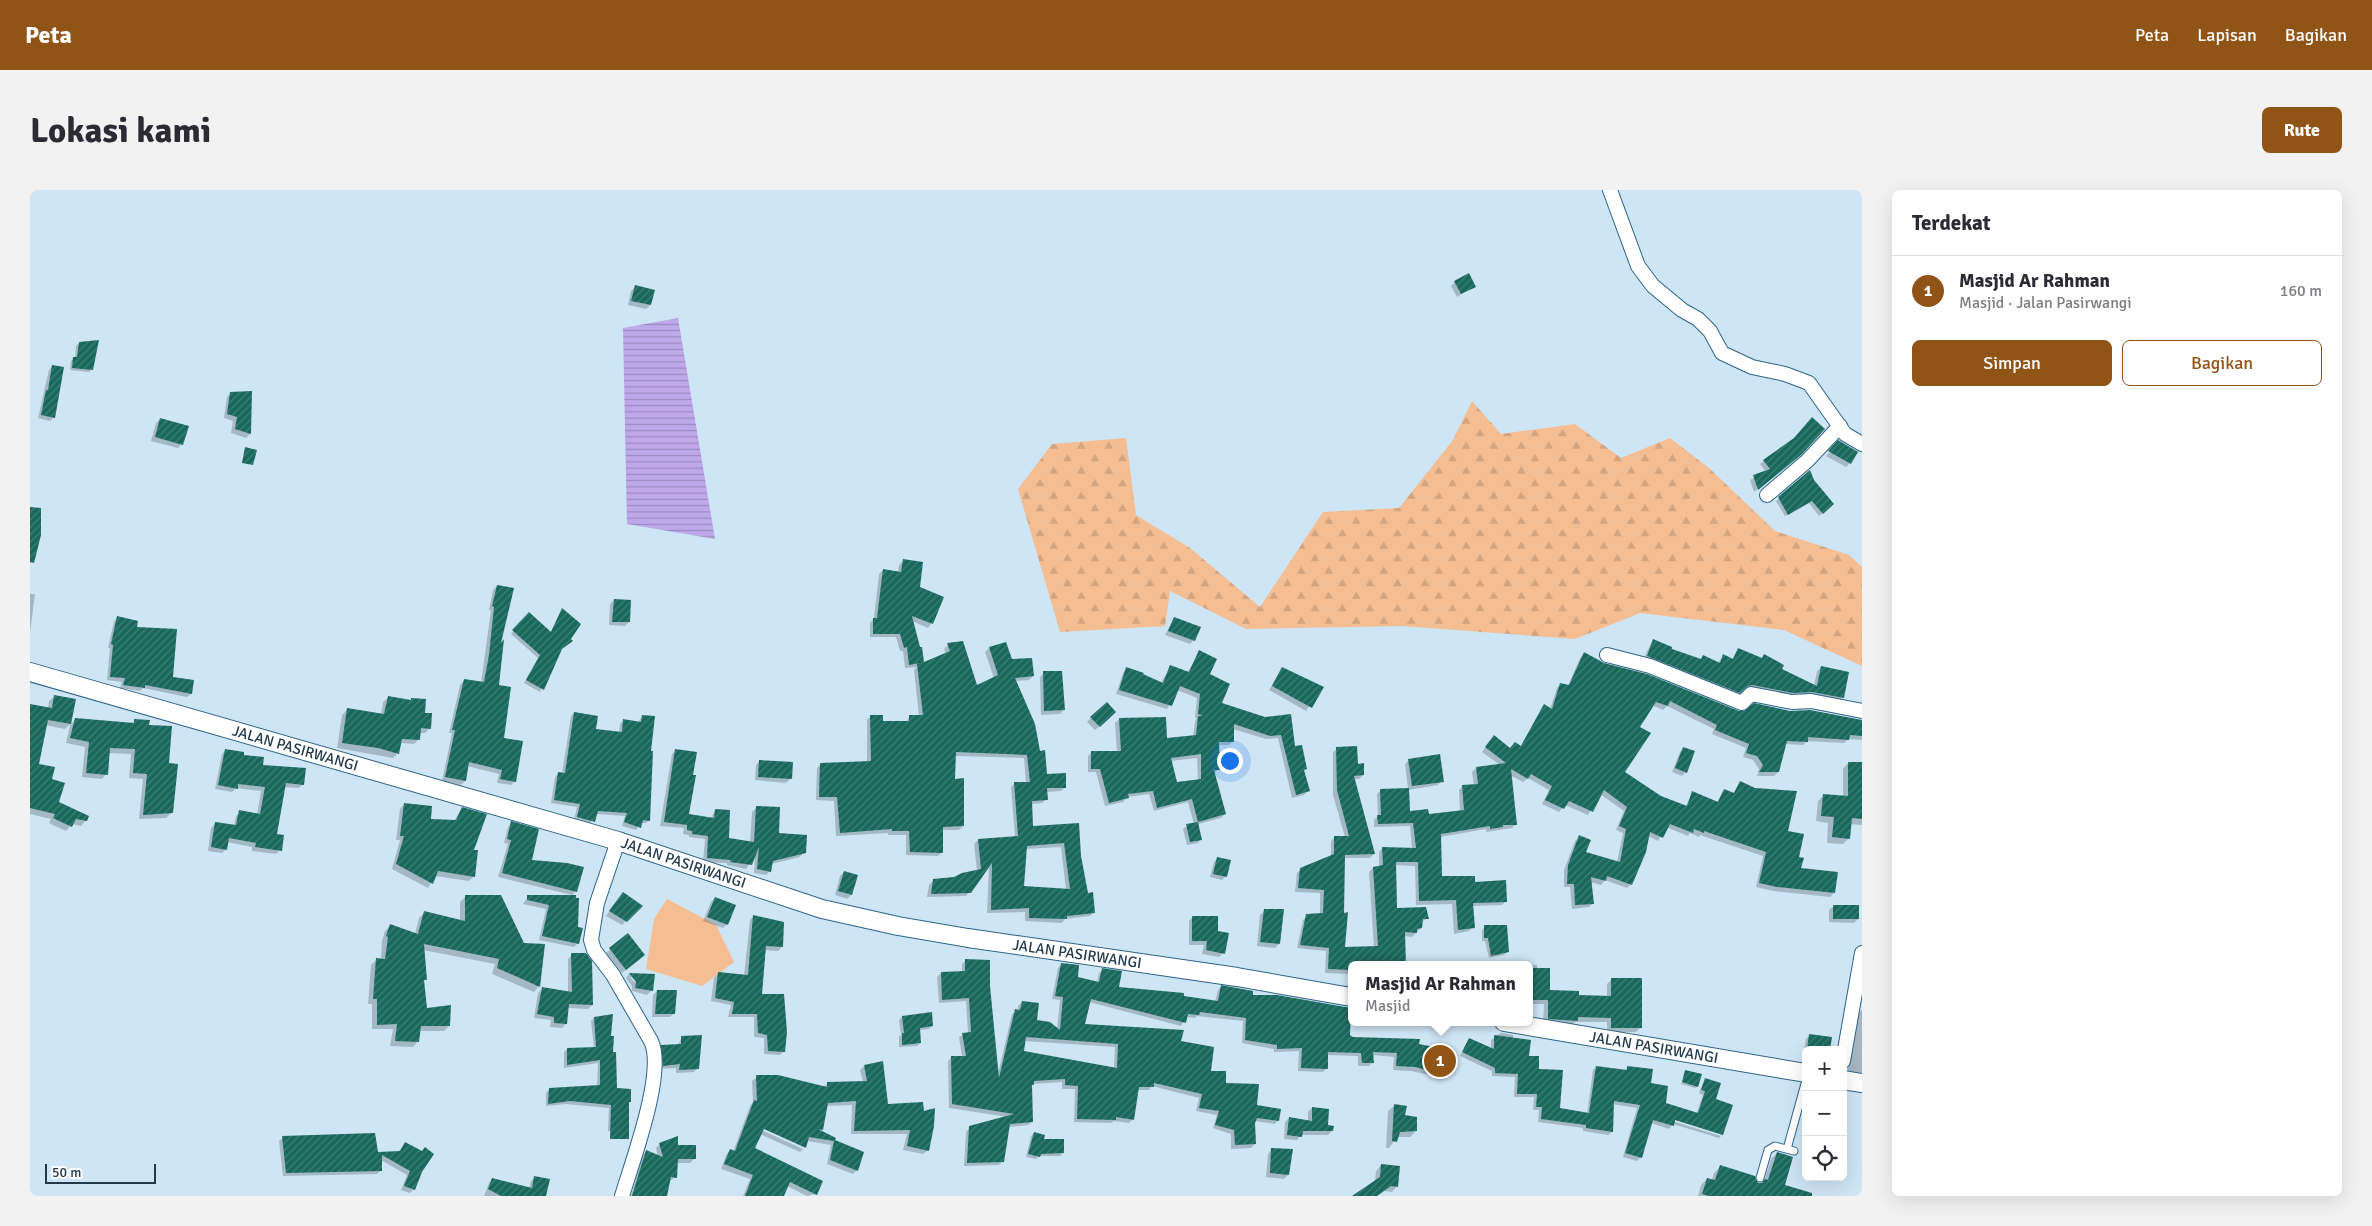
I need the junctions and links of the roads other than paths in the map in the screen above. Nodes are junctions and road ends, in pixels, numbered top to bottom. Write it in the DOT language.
graph roads {
  1 [pos="1610,190"];
  2 [pos="1840,426"];
  3 [pos="1862,444"];
  4 [pos="1767,494"];
  5 [pos="1607,655"];
  6 [pos="30,672"];
  7 [pos="1862,711"];
  8 [pos="618,841"];
  9 [pos="1862,953"];
  10 [pos="1348,997"];
  11 [pos="1528,1026"];
  12 [pos="1846,1046"];
  13 [pos="1802,1072"];
  14 [pos="1847,1081"];
  15 [pos="1862,1083"];
  16 [pos="1804,1091"];
  17 [pos="1760,1178"];
  18 [pos="622,1196"];
  1 -- 2 [label="street"];
  2 -- 3 [label="street"];
  2 -- 4 [label="street"];
  5 -- 7 [label="street"];
  6 -- 8 [label="street, JALAN PASIRWANGI"];
  8 -- 10 [label="street, JALAN PASIRWANGI"];
  8 -- 18 [label="street"];
  9 -- 12 [label="street"];
  11 -- 13 [label="street, JALAN PASIRWANGI"];
  14 -- 15 [label="street"];
  16 -- 17 [label="lane"];
}
